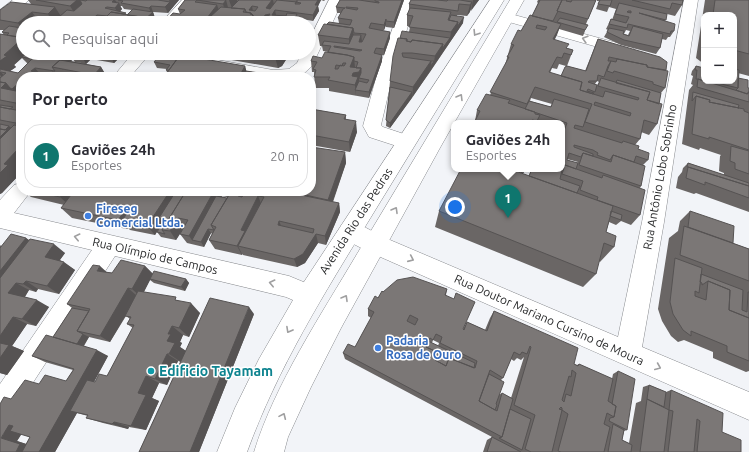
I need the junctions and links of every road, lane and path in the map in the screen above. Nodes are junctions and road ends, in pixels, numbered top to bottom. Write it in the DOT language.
graph roads {
  1 [pos="22,0"];
  2 [pos="190,0"];
  3 [pos="336,0"];
  4 [pos="409,0"];
  5 [pos="497,0"];
  6 [pos="517,0"];
  7 [pos="691,0"];
  8 [pos="175,16"];
  9 [pos="0,17"];
  10 [pos="507,17"];
  11 [pos="316,41"];
  12 [pos="641,54"];
  13 [pos="136,60"];
  14 [pos="189,60"];
  15 [pos="307,60"];
  16 [pos="125,72"];
  17 [pos="256,72"];
  18 [pos="296,72"];
  19 [pos="406,142"];
  20 [pos="17,196"];
  21 [pos="0,215"];
  22 [pos="0,219"];
  23 [pos="350,231"];
  24 [pos="375,244"];
  25 [pos="109,245"];
  26 [pos="308,296"];
  27 [pos="332,319"];
  28 [pos="628,354"];
  29 [pos="749,406"];
  30 [pos="0,408"];
  31 [pos="232,452"];
  32 [pos="269,452"];
  1 -- 9 [label="street"];
  2 -- 8 [label="street"];
  3 -- 11 [label="street"];
  4 -- 19 [label="street"];
  5 -- 19 [label="street, Avenida Rio das Pedras, one-way"];
  6 -- 10 [label="street, Avenida Rio das Pedras"];
  7 -- 28 [label="street, Rua Antônio Lobo Sobrinho"];
  12 -- 10 [label="street, one-way"];
  24 -- 10 [label="street, Avenida Rio das Pedras, one-way"];
  13 -- 16 [label="street"];
  14 -- 17 [label="street"];
  15 -- 18 [label="street"];
  19 -- 23 [label="street, Avenida Rio das Pedras"];
  20 -- 21 [label="street"];
  25 -- 22 [label="street, Rua Olímpio de Campos, one-way"];
  23 -- 24 [label="street, Rua Doutor Mariano Cursino de Moura"];
  23 -- 26 [label="street, Avenida Rio das Pedras"];
  27 -- 24 [label="street, Avenida Rio das Pedras, one-way"];
  24 -- 28 [label="street, Rua Doutor Mariano Cursino de Moura, one-way"];
  26 -- 25 [label="street, Rua Olímpio de Campos, one-way"];
  25 -- 30 [label="street"];
  26 -- 27 [label="street, Rua Olímpio de Campos"];
  26 -- 31 [label="street, Avenida Rio das Pedras, one-way"];
  32 -- 27 [label="street, Avenida Rio das Pedras, one-way"];
  28 -- 29 [label="street, Rua Doutor Mariano Cursino de Moura, one-way"];
}
